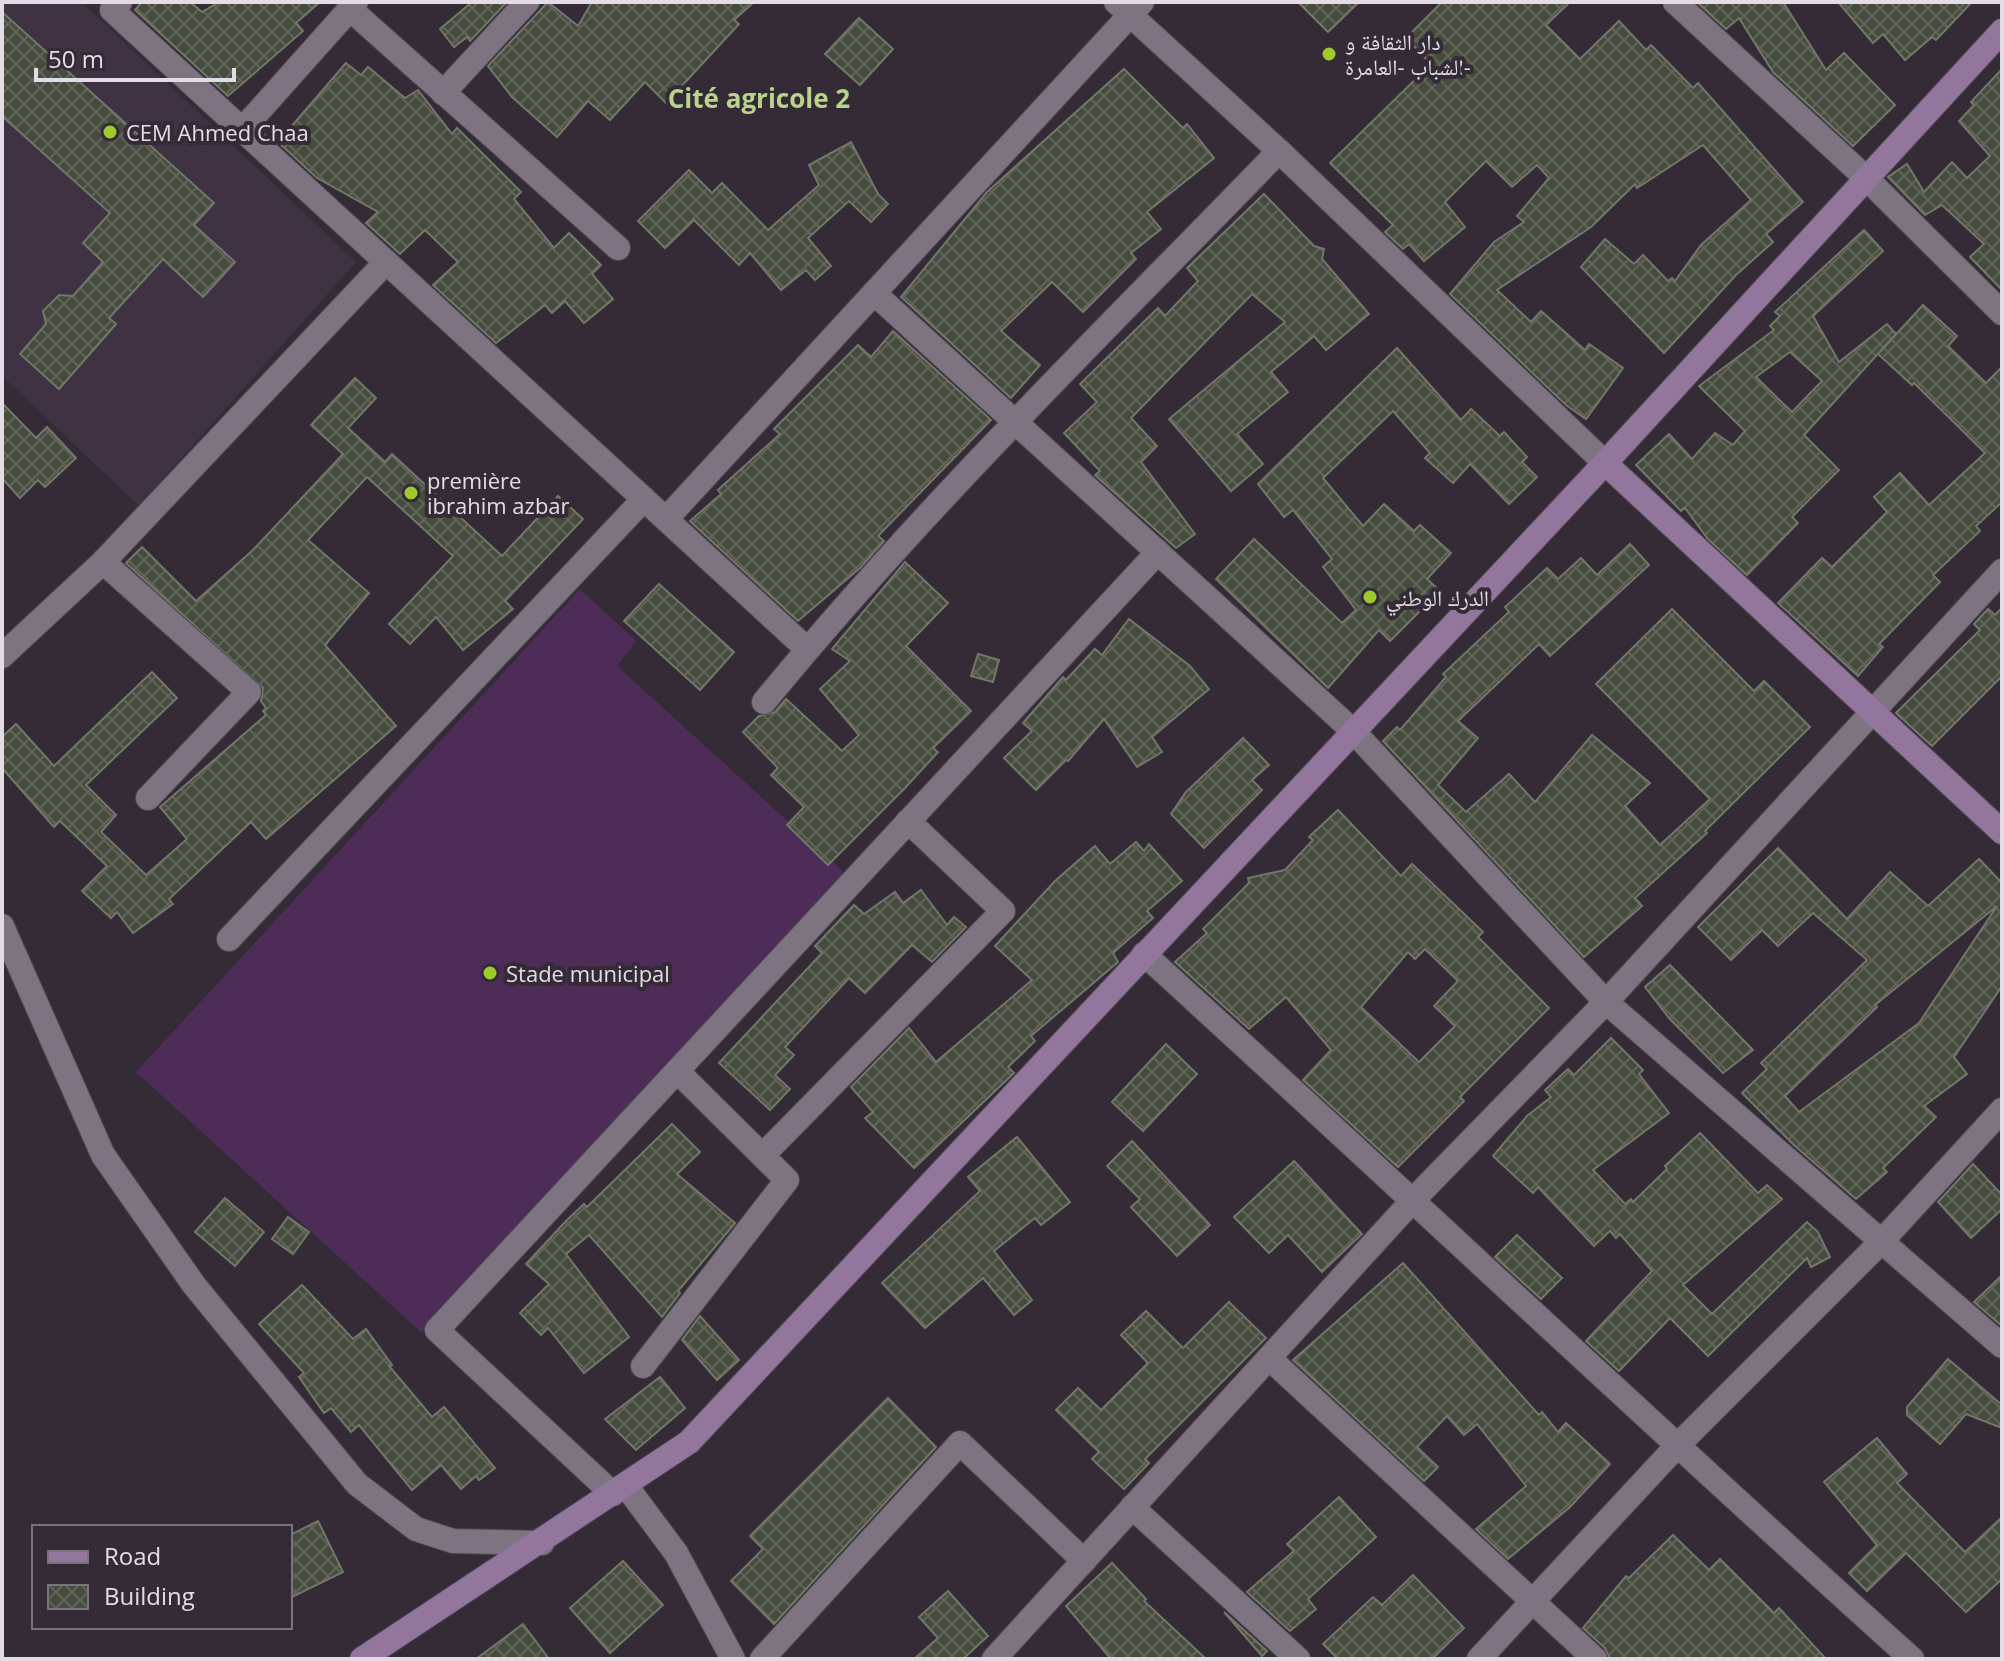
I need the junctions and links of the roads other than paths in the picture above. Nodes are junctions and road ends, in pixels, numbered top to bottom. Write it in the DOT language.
graph roads {
  1 [pos="120,2"];
  2 [pos="527,2"];
  3 [pos="1675,2"];
  4 [pos="353,5"];
  5 [pos="1129,6"];
  6 [pos="2002,31"];
  7 [pos="443,93"];
  8 [pos="242,130"];
  9 [pos="1279,151"];
  10 [pos="1866,178"];
  11 [pos="618,248"];
  12 [pos="386,262"];
  13 [pos="874,293"];
  14 [pos="2002,313"];
  15 [pos="1016,423"];
  16 [pos="1605,463"];
  17 [pos="644,499"];
  18 [pos="666,519"];
  19 [pos="1158,552"];
  20 [pos="103,562"];
  21 [pos="2002,571"];
  22 [pos="807,649"];
  23 [pos="2,656"];
  24 [pos="764,702"];
  25 [pos="1870,712"];
  26 [pos="1352,730"];
  27 [pos="148,798"];
  28 [pos="908,821"];
  29 [pos="2002,832"];
  30 [pos="2,926"];
  31 [pos="229,939"];
  32 [pos="1144,954"];
  33 [pos="1606,1002"];
  34 [pos="677,1071"];
  35 [pos="2002,1110"];
  36 [pos="763,1155"];
  37 [pos="1414,1199"];
  38 [pos="1881,1242"];
  39 [pos="2002,1346"];
  40 [pos="1269,1358"];
  41 [pos="643,1366"];
  42 [pos="1676,1447"];
  43 [pos="619,1490"];
  44 [pos="1132,1507"];
  45 [pos="542,1543"];
  46 [pos="1084,1561"];
  47 [pos="1533,1601"];
  48 [pos="362,1659"];
  49 [pos="733,1659"];
  50 [pos="762,1659"];
  51 [pos="994,1659"];
  52 [pos="1298,1659"];
  53 [pos="1479,1659"];
  54 [pos="1595,1659"];
  55 [pos="1912,1659"];
  1 -- 8 [label="street"];
  2 -- 7 [label="street"];
  3 -- 10 [label="street"];
  4 -- 7 [label="street"];
  4 -- 8 [label="street"];
  5 -- 9 [label="street"];
  5 -- 13 [label="street"];
  6 -- 10 [label="main road"];
  7 -- 11 [label="street"];
  8 -- 12 [label="street"];
  9 -- 15 [label="street"];
  9 -- 16 [label="street"];
  10 -- 14 [label="street"];
  10 -- 16 [label="main road"];
  12 -- 17 [label="street"];
  12 -- 20 [label="street"];
  13 -- 15 [label="street"];
  13 -- 18 [label="street"];
  15 -- 19 [label="street"];
  15 -- 22 [label="street"];
  16 -- 25 [label="main road"];
  16 -- 26 [label="main road"];
  17 -- 18 [label="street"];
  17 -- 31 [label="street"];
  18 -- 22 [label="street"];
  19 -- 26 [label="street"];
  19 -- 28 [label="street"];
  20 -- 23 [label="street"];
  20 -- 27 [label="street"];
  21 -- 25 [label="street"];
  22 -- 24 [label="street"];
  25 -- 29 [label="main road"];
  25 -- 33 [label="street"];
  26 -- 32 [label="main road"];
  26 -- 33 [label="street"];
  28 -- 34 [label="street"];
  28 -- 36 [label="street"];
  30 -- 45 [label="street"];
  32 -- 37 [label="street"];
  32 -- 43 [label="main road"];
  33 -- 37 [label="street"];
  33 -- 38 [label="street"];
  34 -- 36 [label="street"];
  34 -- 43 [label="street"];
  35 -- 38 [label="street"];
  36 -- 41 [label="street"];
  37 -- 40 [label="street"];
  37 -- 42 [label="street"];
  38 -- 39 [label="street"];
  38 -- 42 [label="street"];
  40 -- 44 [label="street"];
  40 -- 47 [label="street"];
  42 -- 47 [label="street"];
  42 -- 55 [label="street"];
  43 -- 45 [label="main road"];
  43 -- 49 [label="street"];
  44 -- 46 [label="street"];
  44 -- 52 [label="street"];
  45 -- 48 [label="main road"];
  46 -- 50 [label="street"];
  46 -- 51 [label="street"];
  47 -- 53 [label="street"];
  47 -- 54 [label="street"];
}
